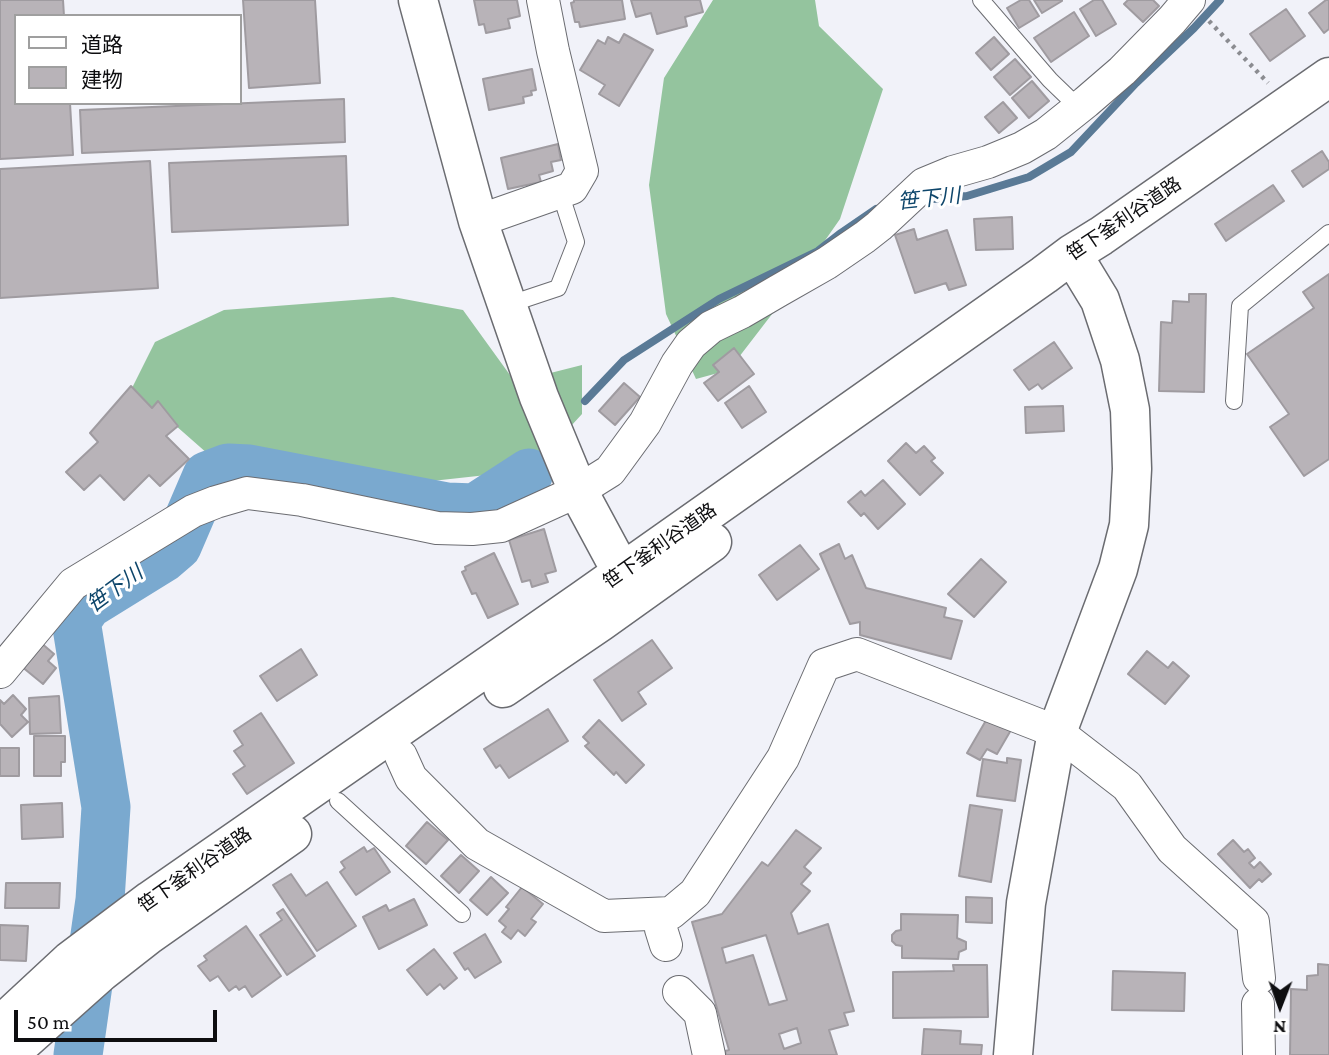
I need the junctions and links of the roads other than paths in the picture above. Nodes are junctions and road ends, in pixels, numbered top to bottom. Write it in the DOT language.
graph roads {
  1 [pos="418,0"];
  2 [pos="543,0"];
  3 [pos="981,0"];
  4 [pos="1189,0"];
  5 [pos="1329,77"];
  6 [pos="1079,108"];
  7 [pos="1329,108"];
  8 [pos="560,192"];
  9 [pos="478,221"];
  10 [pos="1329,233"];
  11 [pos="1079,266"];
  12 [pos="507,305"];
  13 [pos="1234,401"];
  14 [pos="578,491"];
  15 [pos="628,585"];
  16 [pos="0,672"];
  17 [pos="1057,732"];
  18 [pos="401,757"];
  19 [pos="338,801"];
  20 [pos="462,914"];
  21 [pos="149,918"];
  22 [pos="679,992"];
  23 [pos="0,1026"];
  24 [pos="8,1055"];
  25 [pos="709,1055"];
  26 [pos="1013,1055"];
  27 [pos="1259,1055"];
  1 -- 9 [label="street"];
  2 -- 8 [label="street"];
  3 -- 6 [label="lane"];
  4 -- 6 [label="street"];
  5 -- 11 [label="street, 笹下釜利谷道路"];
  6 -- 14 [label="street"];
  7 -- 11 [label="street, 笹下釜利谷道路"];
  8 -- 9 [label="street"];
  8 -- 12 [label="lane"];
  9 -- 12 [label="street"];
  10 -- 13 [label="lane"];
  11 -- 15 [label="street, 笹下釜利谷道路"];
  11 -- 17 [label="street"];
  12 -- 14 [label="street"];
  14 -- 15 [label="street"];
  14 -- 16 [label="street"];
  15 -- 18 [label="street, 笹下釜利谷道路"];
  15 -- 21 [label="street, 笹下釜利谷道路"];
  17 -- 18 [label="street"];
  17 -- 26 [label="street"];
  17 -- 27 [label="street"];
  18 -- 19 [label="street, 笹下釜利谷道路"];
  19 -- 20 [label="lane"];
  19 -- 21 [label="street, 笹下釜利谷道路"];
  21 -- 23 [label="street, 笹下釜利谷道路"];
  21 -- 24 [label="street, 笹下釜利谷道路"];
  22 -- 25 [label="street"];
}
